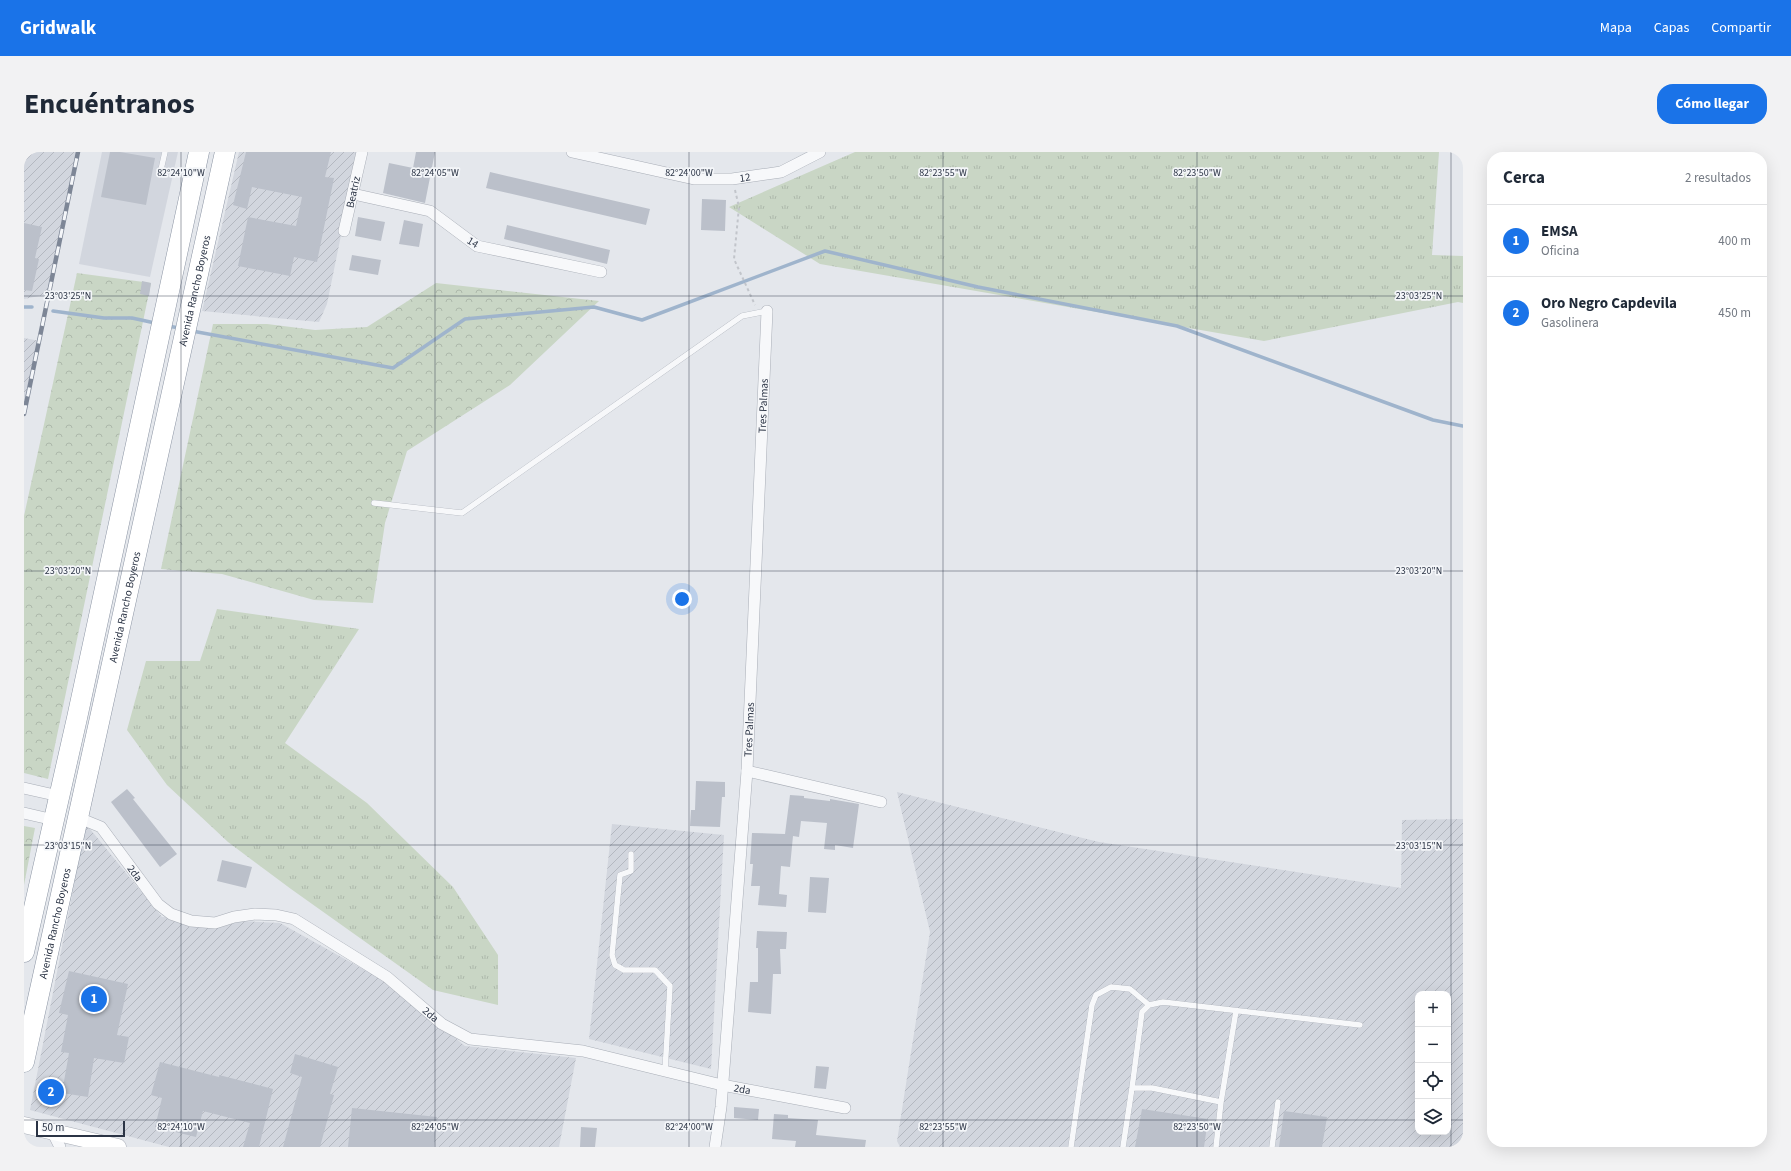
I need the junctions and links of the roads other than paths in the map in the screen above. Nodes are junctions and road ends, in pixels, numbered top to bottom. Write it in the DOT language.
graph roads {
  1 [pos="165,152"];
  2 [pos="200,152"];
  3 [pos="225,152"];
  4 [pos="362,152"];
  5 [pos="572,152"];
  6 [pos="820,152"];
  7 [pos="160,174"];
  8 [pos="353,194"];
  9 [pos="344,231"];
  10 [pos="601,272"];
  11 [pos="763,312"];
  12 [pos="374,503"];
  13 [pos="747,771"];
  14 [pos="24,788"];
  15 [pos="59,796"];
  16 [pos="881,802"];
  17 [pos="24,814"];
  18 [pos="79,818"];
  19 [pos="54,820"];
  20 [pos="631,854"];
  21 [pos="24,952"];
  22 [pos="1149,1005"];
  23 [pos="1236,1011"];
  24 [pos="1360,1025"];
  25 [pos="24,1062"];
  26 [pos="665,1071"];
  27 [pos="722,1085"];
  28 [pos="1132,1088"];
  29 [pos="1222,1102"];
  30 [pos="1278,1102"];
  31 [pos="845,1108"];
  32 [pos="24,1125"];
  33 [pos="52,1131"];
  34 [pos="60,1147"];
  35 [pos="118,1147"];
  36 [pos="715,1147"];
  37 [pos="1071,1147"];
  38 [pos="1123,1147"];
  39 [pos="1216,1147"];
  40 [pos="1272,1147"];
  1 -- 7 [label="lane"];
  2 -- 15 [label="highway"];
  3 -- 18 [label="highway, Avenida Rancho Boyeros"];
  4 -- 8 [label="street, Beatriz"];
  5 -- 6 [label="street, 12"];
  8 -- 9 [label="street, Beatriz"];
  8 -- 10 [label="street, 14"];
  11 -- 12 [label="lane"];
  11 -- 13 [label="street, Tres Palmas"];
  13 -- 16 [label="street"];
  13 -- 27 [label="street, Tres Palmas"];
  14 -- 15 [label="street"];
  15 -- 19 [label="highway"];
  17 -- 19 [label="street"];
  18 -- 25 [label="highway, Avenida Rancho Boyeros"];
  18 -- 26 [label="street, 2da"];
  19 -- 21 [label="highway"];
  20 -- 26 [label="lane"];
  22 -- 23 [label="lane"];
  22 -- 28 [label="lane"];
  22 -- 37 [label="lane"];
  23 -- 24 [label="lane"];
  23 -- 29 [label="lane"];
  26 -- 27 [label="street, 2da"];
  27 -- 31 [label="street, 2da"];
  27 -- 36 [label="street, Tres Palmas"];
  28 -- 29 [label="lane"];
  28 -- 38 [label="lane"];
  29 -- 39 [label="lane"];
  30 -- 40 [label="lane"];
  32 -- 33 [label="street"];
  33 -- 34 [label="street"];
  33 -- 35 [label="street"];
}
